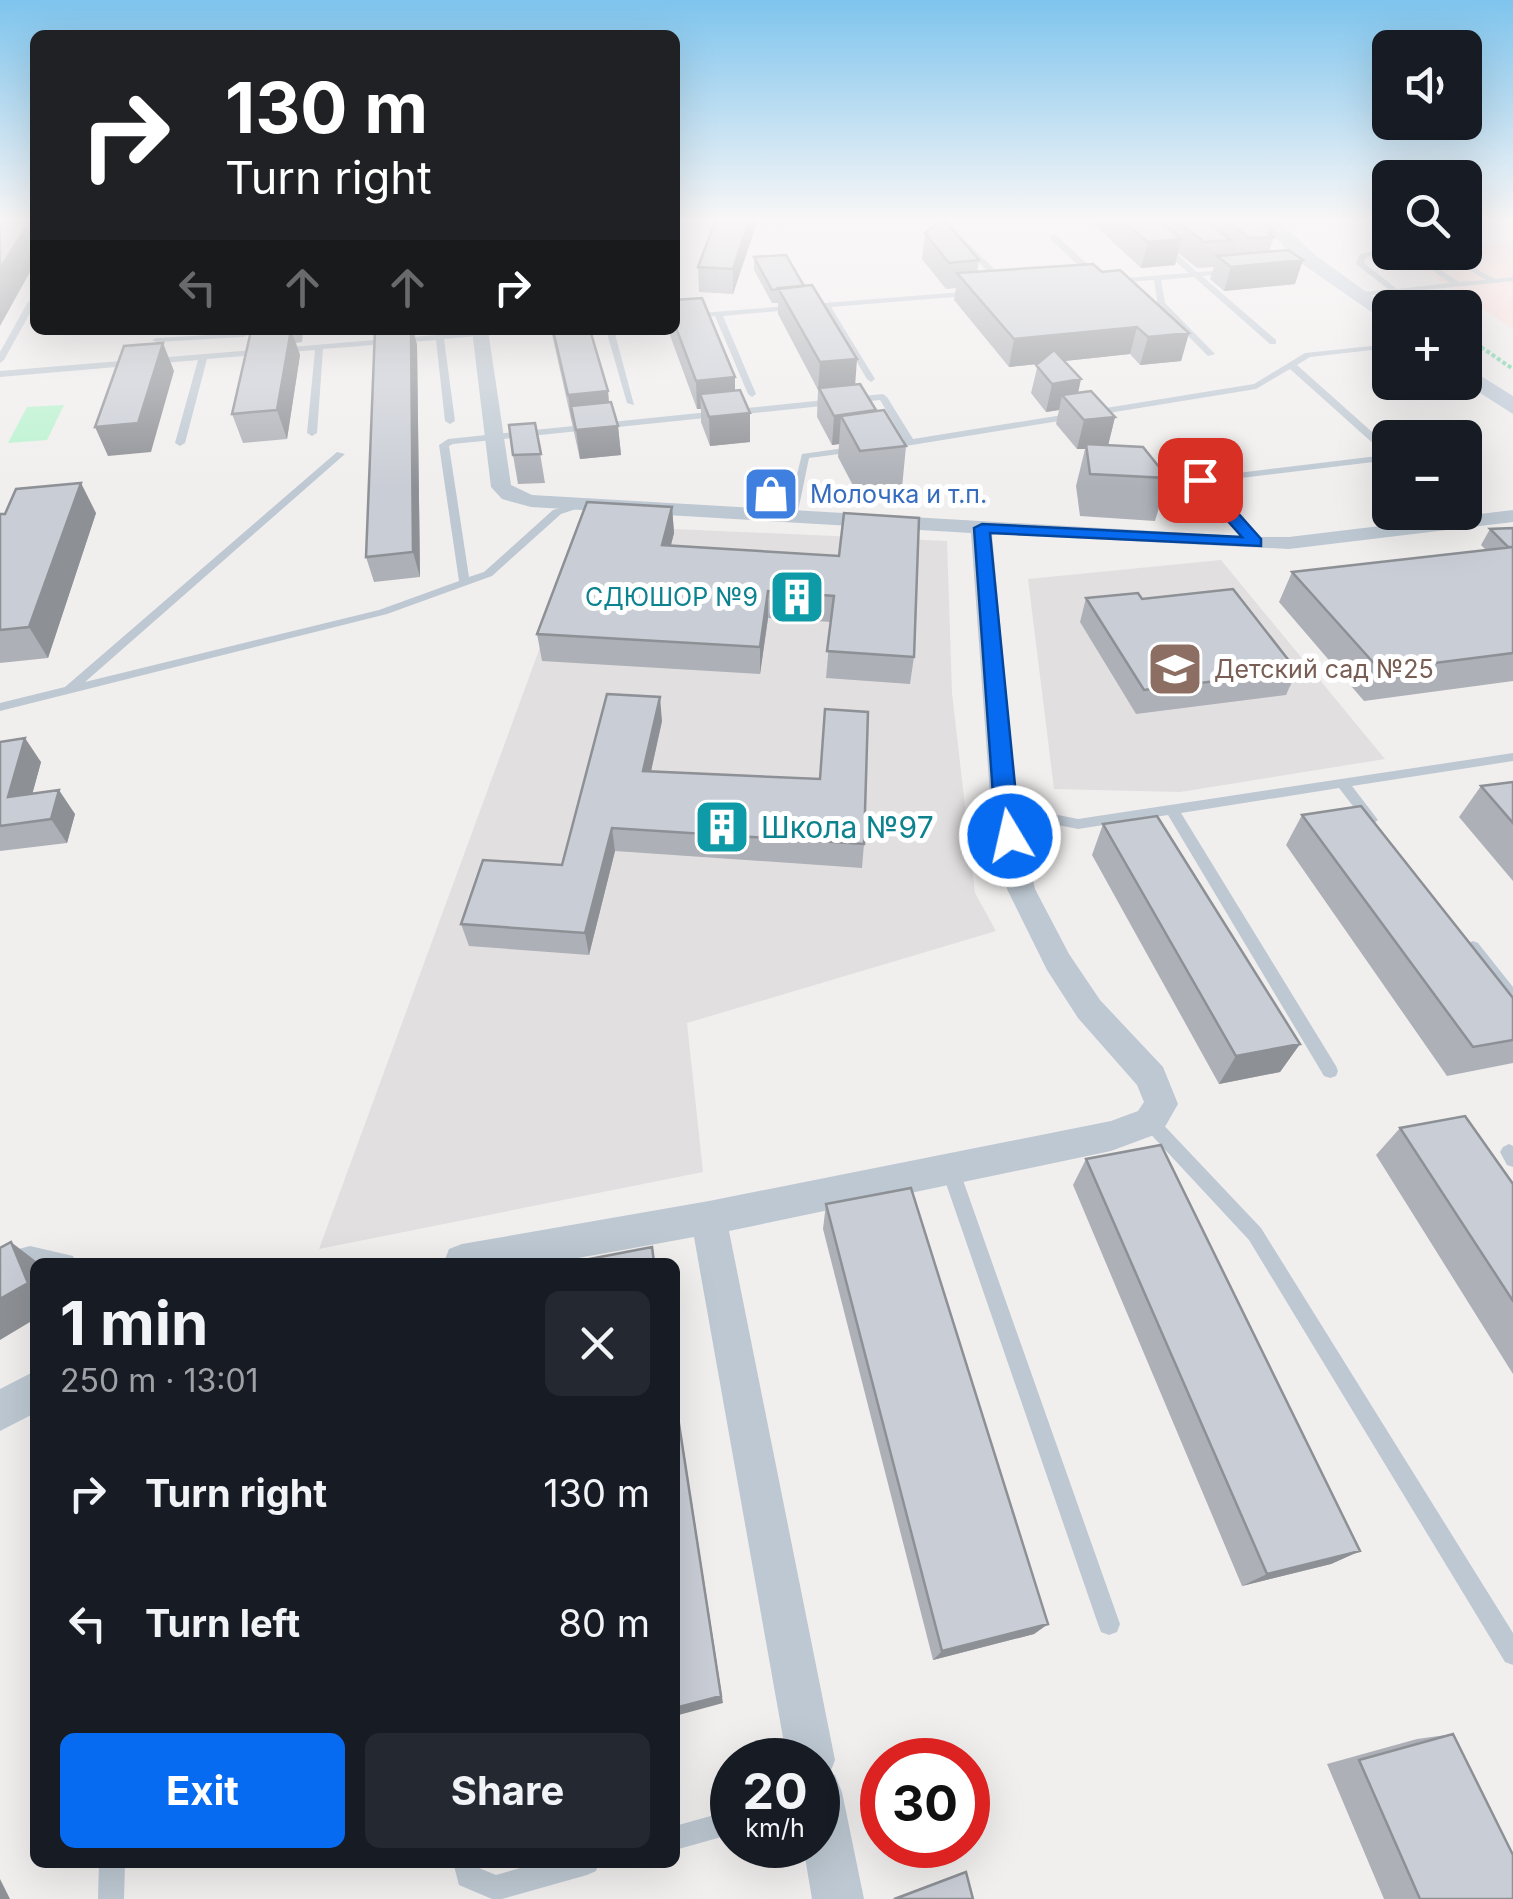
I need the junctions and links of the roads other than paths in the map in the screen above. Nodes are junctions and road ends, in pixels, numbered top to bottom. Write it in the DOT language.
graph roads {
  1 [pos="27,311"];
  2 [pos="759,311"];
  3 [pos="829,311"];
  4 [pos="1168,311"];
  5 [pos="1237,311"];
  6 [pos="718,314"];
  7 [pos="680,318"];
  8 [pos="211,335"];
  9 [pos="243,335"];
  10 [pos="423,335"];
  11 [pos="440,335"];
  12 [pos="480,335"];
  13 [pos="611,335"];
  14 [pos="156,340"];
  15 [pos="1273,342"];
  16 [pos="319,347"];
  17 [pos="1372,348"];
  18 [pos="240,354"];
  19 [pos="1211,354"];
  20 [pos="202,357"];
  21 [pos="0,360"];
  22 [pos="1291,365"];
  23 [pos="0,374"];
  24 [pos="871,379"];
  25 [pos="1482,385"];
  26 [pos="752,394"];
  27 [pos="631,403"];
  28 [pos="1513,408"];
  29 [pos="450,421"];
  30 [pos="312,433"];
  31 [pos="494,436"];
  32 [pos="1372,439"];
  33 [pos="910,442"];
  34 [pos="180,443"];
  35 [pos="340,454"];
  36 [pos="1372,457"];
  37 [pos="588,503"];
  38 [pos="792,516"];
  39 [pos="1513,516"];
  40 [pos="982,528"];
  41 [pos="1255,543"];
  42 [pos="464,582"];
  43 [pos="67,692"];
  44 [pos="0,707"];
  45 [pos="1511,760"];
  46 [pos="1342,784"];
  47 [pos="1004,809"];
  48 [pos="1172,810"];
  49 [pos="1379,830"];
  50 [pos="1464,936"];
  51 [pos="1513,998"];
  52 [pos="1330,1071"];
  53 [pos="1150,1122"];
  54 [pos="950,1169"];
  55 [pos="709,1218"];
  56 [pos="48,1258"];
  57 [pos="484,1258"];
  58 [pos="0,1262"];
  59 [pos="30,1394"];
  60 [pos="0,1411"];
  61 [pos="1110,1624"];
  62 [pos="1513,1654"];
  63 [pos="808,1738"];
  64 [pos="710,1828"];
  65 [pos="680,1837"];
  66 [pos="112,1868"];
  67 [pos="466,1868"];
  68 [pos="567,1868"];
  69 [pos="832,1868"];
  70 [pos="112,1899"];
  71 [pos="838,1899"];
  1 -- 21 [label="lane"];
  2 -- 6 [label="lane"];
  3 -- 24 [label="lane"];
  4 -- 19 [label="lane"];
  5 -- 15 [label="lane"];
  6 -- 7 [label="lane"];
  6 -- 26 [label="lane"];
  8 -- 14 [label="lane"];
  9 -- 18 [label="lane"];
  10 -- 16 [label="lane"];
  11 -- 29 [label="lane"];
  12 -- 31 [label="street"];
  13 -- 27 [label="lane"];
  16 -- 18 [label="lane"];
  16 -- 30 [label="lane"];
  17 -- 22 [label="lane"];
  18 -- 20 [label="lane"];
  20 -- 23 [label="lane"];
  20 -- 34 [label="lane"];
  22 -- 32 [label="lane"];
  22 -- 33 [label="lane"];
  25 -- 28 [label="main road"];
  31 -- 33 [label="lane"];
  31 -- 37 [label="street"];
  31 -- 42 [label="lane"];
  33 -- 38 [label="lane"];
  35 -- 43 [label="lane"];
  36 -- 41 [label="lane"];
  37 -- 38 [label="street"];
  37 -- 42 [label="lane"];
  38 -- 40 [label="street"];
  39 -- 41 [label="street"];
  40 -- 41 [label="street"];
  40 -- 47 [label="street"];
  42 -- 43 [label="lane"];
  43 -- 44 [label="lane"];
  45 -- 46 [label="lane"];
  46 -- 48 [label="lane"];
  46 -- 49 [label="lane"];
  47 -- 48 [label="lane"];
  47 -- 53 [label="street"];
  48 -- 52 [label="lane"];
  50 -- 51 [label="lane"];
  53 -- 54 [label="street"];
  53 -- 62 [label="lane"];
  54 -- 55 [label="street"];
  54 -- 61 [label="lane"];
  55 -- 57 [label="street"];
  55 -- 63 [label="street"];
  56 -- 58 [label="lane"];
  59 -- 60 [label="street"];
  64 -- 65 [label="lane"];
  66 -- 70 [label="lane"];
  67 -- 68 [label="lane"];
  69 -- 71 [label="street"];
}
